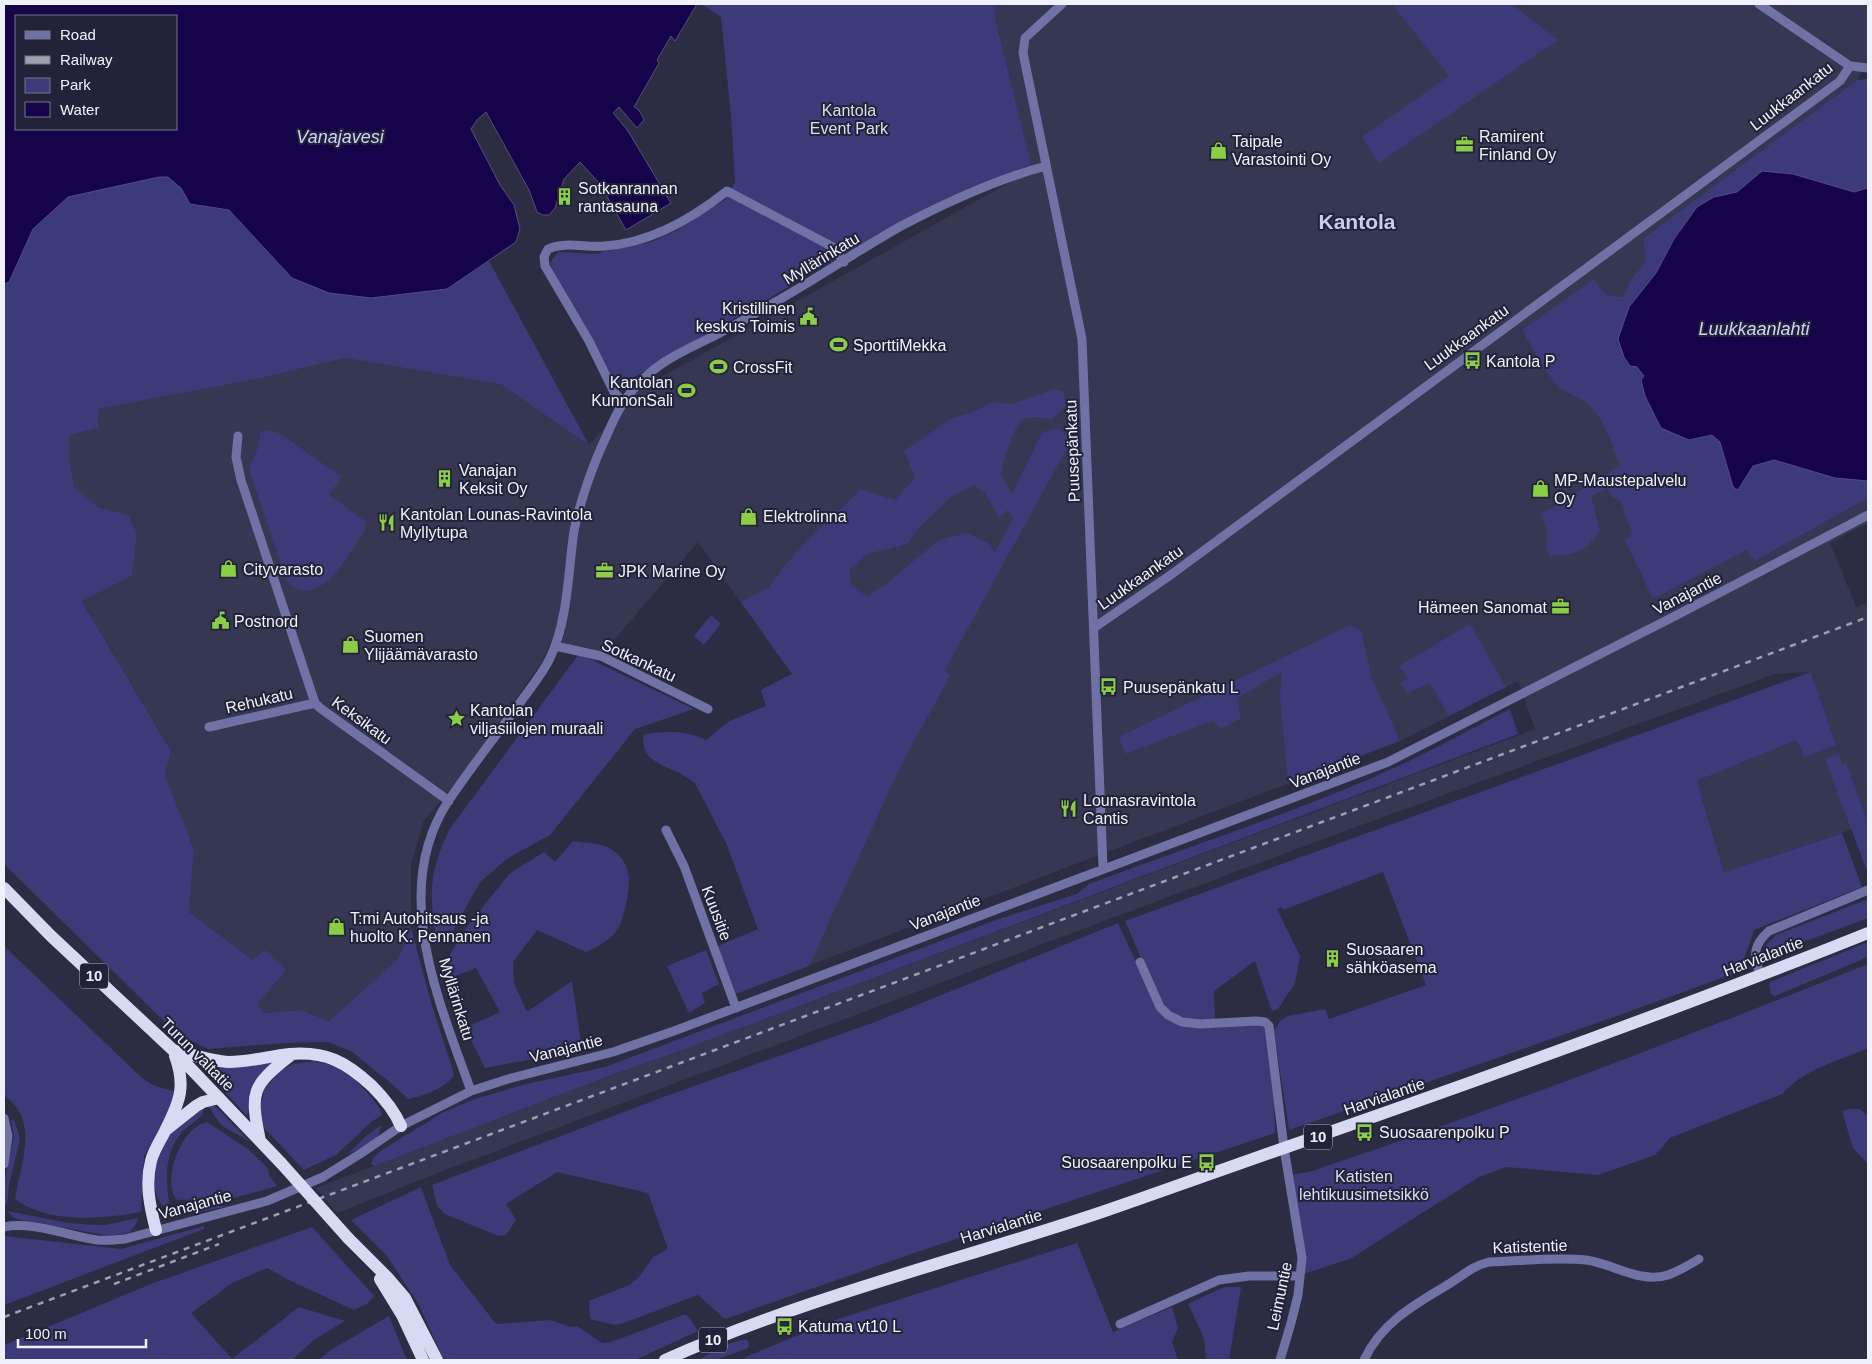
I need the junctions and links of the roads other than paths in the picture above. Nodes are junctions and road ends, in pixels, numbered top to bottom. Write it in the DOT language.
graph roads {
  1 [pos="1062,4"];
  2 [pos="1759,4"];
  3 [pos="1850,66"];
  4 [pos="1868,68"];
  5 [pos="1046,166"];
  6 [pos="844,262"];
  7 [pos="623,402"];
  8 [pos="238,436"];
  9 [pos="1868,515"];
  10 [pos="1095,627"];
  11 [pos="555,646"];
  12 [pos="315,703"];
  13 [pos="708,709"];
  14 [pos="209,727"];
  15 [pos="448,801"];
  16 [pos="666,830"];
  17 [pos="1104,868"];
  18 [pos="4,888"];
  19 [pos="1868,890"];
  20 [pos="1868,932"];
  21 [pos="1140,962"];
  22 [pos="1760,975"];
  23 [pos="736,1008"];
  24 [pos="173,1050"];
  25 [pos="291,1054"];
  26 [pos="471,1091"];
  27 [pos="219,1098"];
  28 [pos="4,1118"];
  29 [pos="401,1126"];
  30 [pos="165,1131"];
  31 [pos="260,1141"];
  32 [pos="1284,1148"];
  33 [pos="4,1164"];
  34 [pos="5,1225"];
  35 [pos="156,1230"];
  36 [pos="361,1252"];
  37 [pos="1699,1259"];
  38 [pos="1300,1276"];
  39 [pos="761,1321"];
  40 [pos="1120,1324"];
  41 [pos="424,1360"];
  42 [pos="437,1360"];
  43 [pos="665,1360"];
  44 [pos="685,1360"];
  45 [pos="1280,1360"];
  46 [pos="1364,1360"];
  1 -- 5 [label="street, Puusepänkatu"];
  2 -- 3 [label="street"];
  3 -- 4 [label="street"];
  3 -- 10 [label="street, Luukkaankatu"];
  5 -- 6 [label="street, Myllärinkatu"];
  5 -- 10 [label="street, Puusepänkatu"];
  6 -- 7 [label="street, Myllärinkatu"];
  6 -- 7 [label="street"];
  7 -- 11 [label="street, Myllärinkatu"];
  8 -- 12 [label="street, Keksikatu"];
  9 -- 17 [label="street, Vanajantie"];
  10 -- 17 [label="street, Puusepänkatu"];
  11 -- 13 [label="street, Sotkankatu"];
  11 -- 15 [label="street, Myllärinkatu"];
  12 -- 14 [label="street, Rehukatu"];
  12 -- 15 [label="street, Keksikatu"];
  15 -- 26 [label="street, Myllärinkatu"];
  16 -- 23 [label="street, Kuusitie"];
  17 -- 23 [label="street, Vanajantie"];
  18 -- 24 [label="highway, Turun valtatie / 10"];
  19 -- 22 [label="street"];
  20 -- 22 [label="highway, Harvialantie / 10"];
  21 -- 32 [label="street, Leimuntie"];
  22 -- 32 [label="highway, Harvialantie / 10"];
  23 -- 26 [label="street, Vanajantie"];
  24 -- 25 [label="highway"];
  24 -- 27 [label="highway, Turun valtatie / 10"];
  24 -- 30 [label="highway"];
  25 -- 29 [label="highway"];
  25 -- 31 [label="highway"];
  26 -- 29 [label="street, Vanajantie"];
  27 -- 30 [label="highway"];
  27 -- 31 [label="highway, Turun valtatie / 10"];
  28 -- 33 [label="street"];
  29 -- 35 [label="street, Vanajantie"];
  30 -- 35 [label="highway"];
  31 -- 36 [label="highway, Turun valtatie / 10, bridge"];
  32 -- 38 [label="street, Leimuntie"];
  32 -- 39 [label="highway, Harvialantie / 10"];
  34 -- 35 [label="street, Vanajantie"];
  36 -- 41 [label="highway, Turun valtatie / 10"];
  36 -- 42 [label="highway, Turun valtatie / 10"];
  37 -- 46 [label="street, Katistentie"];
  38 -- 40 [label="street"];
  38 -- 45 [label="street, Leimuntie"];
  39 -- 43 [label="highway, Harvialantie / 10"];
  39 -- 44 [label="highway, Harvialantie / 10"];
}
